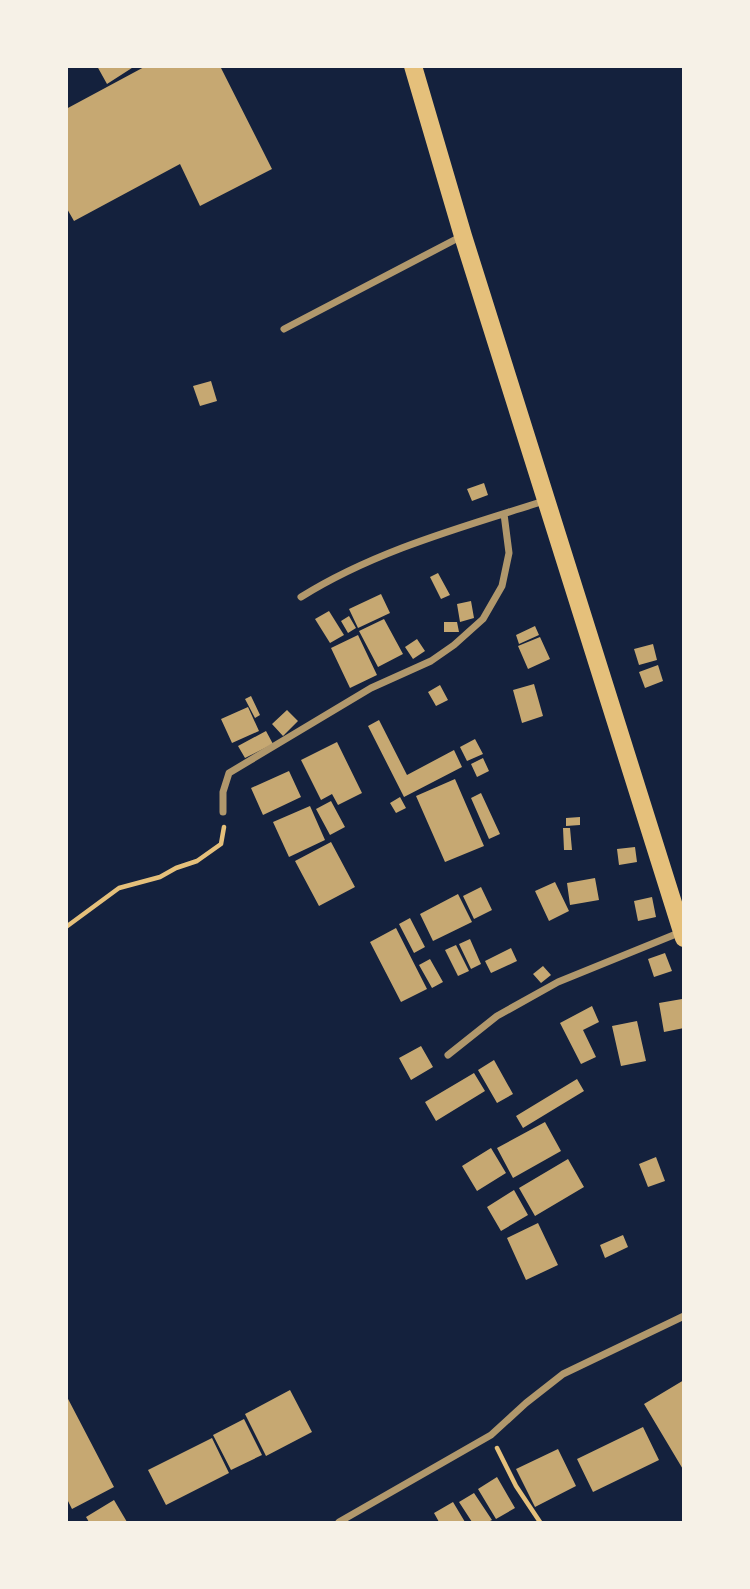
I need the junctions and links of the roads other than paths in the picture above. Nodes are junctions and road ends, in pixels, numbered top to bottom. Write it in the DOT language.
graph roads {
  1 [pos="413,66"];
  2 [pos="463,236"];
  3 [pos="285,329"];
  4 [pos="547,499"];
  5 [pos="504,514"];
  6 [pos="301,597"];
  7 [pos="223,812"];
  8 [pos="682,935"];
  9 [pos="448,1055"];
  10 [pos="684,1316"];
  11 [pos="339,1522"];
  1 -- 2 [label="main road"];
  2 -- 3 [label="street"];
  2 -- 4 [label="main road"];
  4 -- 5 [label="street"];
  4 -- 8 [label="main road"];
  5 -- 6 [label="street"];
  5 -- 7 [label="street"];
  8 -- 9 [label="street"];
  10 -- 11 [label="street"];
}
